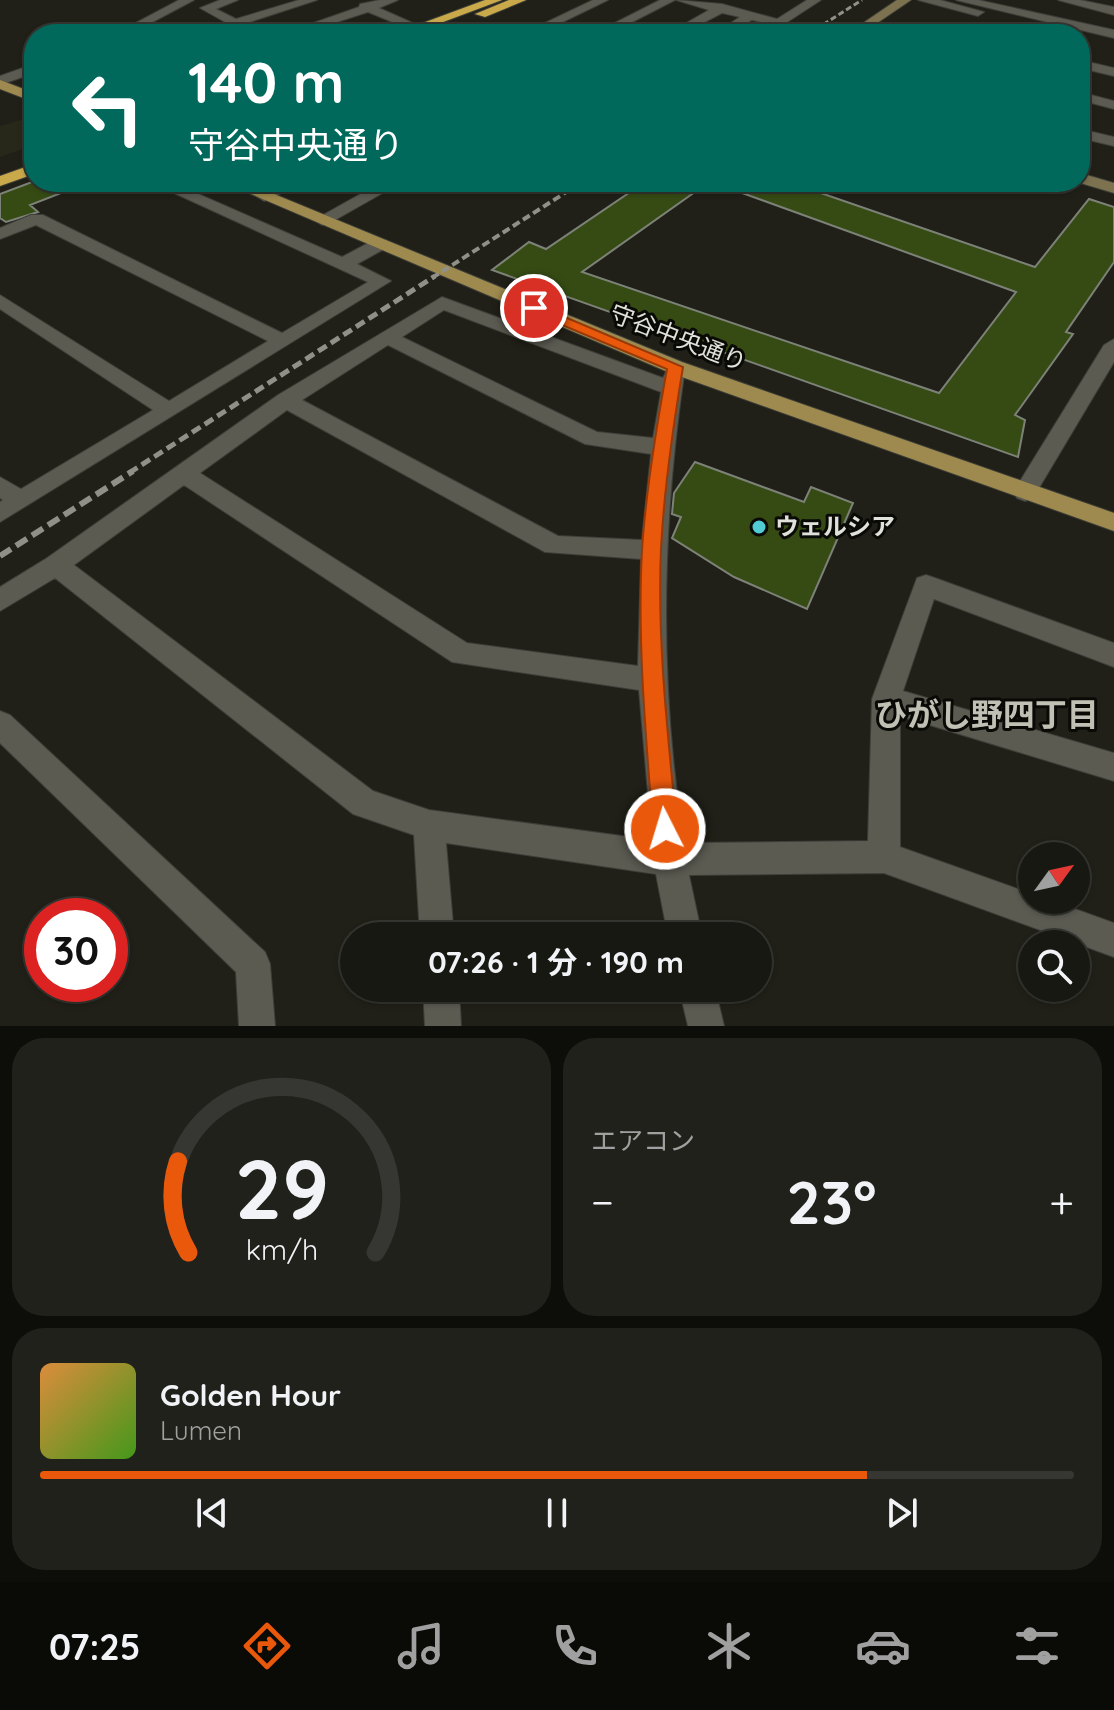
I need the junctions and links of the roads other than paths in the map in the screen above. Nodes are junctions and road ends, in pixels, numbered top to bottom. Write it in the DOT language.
graph roads {
  1 [pos="188,0"];
  2 [pos="232,0"];
  3 [pos="311,0"];
  4 [pos="349,0"];
  5 [pos="392,0"];
  6 [pos="496,0"];
  7 [pos="520,0"];
  8 [pos="602,0"];
  9 [pos="669,0"];
  10 [pos="682,0"];
  11 [pos="744,0"];
  12 [pos="815,0"];
  13 [pos="905,0"];
  14 [pos="924,0"];
  15 [pos="962,0"];
  16 [pos="1064,0"];
  17 [pos="699,1"];
  18 [pos="170,3"];
  19 [pos="368,8"];
  20 [pos="724,9"];
  21 [pos="1112,9"];
  22 [pos="752,15"];
  23 [pos="235,23"];
  24 [pos="779,23"];
  25 [pos="137,24"];
  26 [pos="232,24"];
  27 [pos="319,24"];
  28 [pos="408,24"];
  29 [pos="445,24"];
  30 [pos="451,24"];
  31 [pos="550,24"];
  32 [pos="620,24"];
  33 [pos="693,24"];
  34 [pos="736,24"];
  35 [pos="868,24"];
  36 [pos="1030,24"];
  37 [pos="1047,24"];
  38 [pos="1090,27"];
  39 [pos="1090,34"];
  40 [pos="1114,34"];
  41 [pos="1090,36"];
  42 [pos="1114,43"];
  43 [pos="1090,66"];
  44 [pos="24,72"];
  45 [pos="1114,72"];
  46 [pos="0,82"];
  47 [pos="24,93"];
  48 [pos="1090,99"];
  49 [pos="1114,105"];
  50 [pos="1090,136"];
  51 [pos="1114,142"];
  52 [pos="24,160"];
  53 [pos="0,168"];
  54 [pos="24,173"];
  55 [pos="0,181"];
  56 [pos="1090,181"];
  57 [pos="1114,188"];
  58 [pos="181,192"];
  59 [pos="255,192"];
  60 [pos="272,192"];
  61 [pos="375,192"];
  62 [pos="264,196"];
  63 [pos="322,220"];
  64 [pos="0,234"];
  65 [pos="380,244"];
  66 [pos="343,264"];
  67 [pos="0,301"];
  68 [pos="389,338"];
  69 [pos="283,341"];
  70 [pos="1114,345"];
  71 [pos="673,377"];
  72 [pos="286,400"];
  73 [pos="168,410"];
  74 [pos="661,447"];
  75 [pos="183,473"];
  76 [pos="0,485"];
  77 [pos="1025,492"];
  78 [pos="10,507"];
  79 [pos="1114,522"];
  80 [pos="652,550"];
  81 [pos="56,565"];
  82 [pos="0,600"];
  83 [pos="1114,655"];
  84 [pos="652,680"];
  85 [pos="886,699"];
  86 [pos="0,724"];
  87 [pos="1114,767"];
  88 [pos="429,825"];
  89 [pos="884,857"];
  90 [pos="668,859"];
  91 [pos="436,922"];
  92 [pos="682,922"];
  93 [pos="1114,940"];
  94 [pos="442,1002"];
  95 [pos="700,1002"];
  96 [pos="257,1026"];
  97 [pos="443,1026"];
  98 [pos="706,1026"];
  1 -- 18 [label="street"];
  2 -- 23 [label="street"];
  3 -- 23 [label="street"];
  4 -- 19 [label="street"];
  5 -- 19 [label="street"];
  6 -- 29 [label="highway"];
  7 -- 30 [label="highway"];
  8 -- 31 [label="street"];
  9 -- 32 [label="street"];
  10 -- 17 [label="street"];
  11 -- 20 [label="street"];
  12 -- 24 [label="street"];
  13 -- 35 [label="street"];
  14 -- 36 [label="street"];
  15 -- 37 [label="street"];
  16 -- 21 [label="street"];
  17 -- 20 [label="street"];
  18 -- 25 [label="street"];
  19 -- 27 [label="street"];
  19 -- 28 [label="street"];
  20 -- 22 [label="street"];
  20 -- 33 [label="street"];
  21 -- 38 [label="street"];
  22 -- 24 [label="street"];
  22 -- 34 [label="street"];
  23 -- 26 [label="street"];
  39 -- 40 [label="street"];
  41 -- 42 [label="street"];
  43 -- 45 [label="street"];
  44 -- 46 [label="street"];
  46 -- 47 [label="main road"];
  48 -- 49 [label="street"];
  50 -- 51 [label="street"];
  52 -- 53 [label="highway"];
  54 -- 55 [label="highway"];
  56 -- 57 [label="street"];
  58 -- 66 [label="street"];
  59 -- 62 [label="main road, 守谷中央通り"];
  60 -- 62 [label="street"];
  61 -- 63 [label="street"];
  62 -- 63 [label="main road, 守谷中央通り"];
  63 -- 65 [label="main road, 守谷中央通り"];
  64 -- 69 [label="street"];
  65 -- 66 [label="street"];
  65 -- 71 [label="main road, 守谷中央通り"];
  66 -- 69 [label="street"];
  67 -- 73 [label="street"];
  68 -- 71 [label="street"];
  68 -- 72 [label="street"];
  68 -- 74 [label="street"];
  69 -- 73 [label="street"];
  70 -- 77 [label="street"];
  71 -- 74 [label="street"];
  71 -- 77 [label="main road, 守谷中央通り"];
  72 -- 75 [label="street"];
  72 -- 80 [label="street"];
  73 -- 78 [label="street"];
  74 -- 80 [label="street"];
  75 -- 81 [label="street"];
  75 -- 84 [label="street"];
  76 -- 78 [label="street"];
  77 -- 79 [label="main road, 守谷中央通り"];
  80 -- 84 [label="street"];
  81 -- 82 [label="street"];
  81 -- 88 [label="street"];
  83 -- 85 [label="street"];
  84 -- 90 [label="street"];
  85 -- 87 [label="street"];
  85 -- 89 [label="street"];
  86 -- 96 [label="street"];
  88 -- 90 [label="street"];
  88 -- 91 [label="street"];
  89 -- 90 [label="street"];
  89 -- 93 [label="street"];
  90 -- 92 [label="street"];
  94 -- 97 [label="street"];
  95 -- 98 [label="street"];
}
